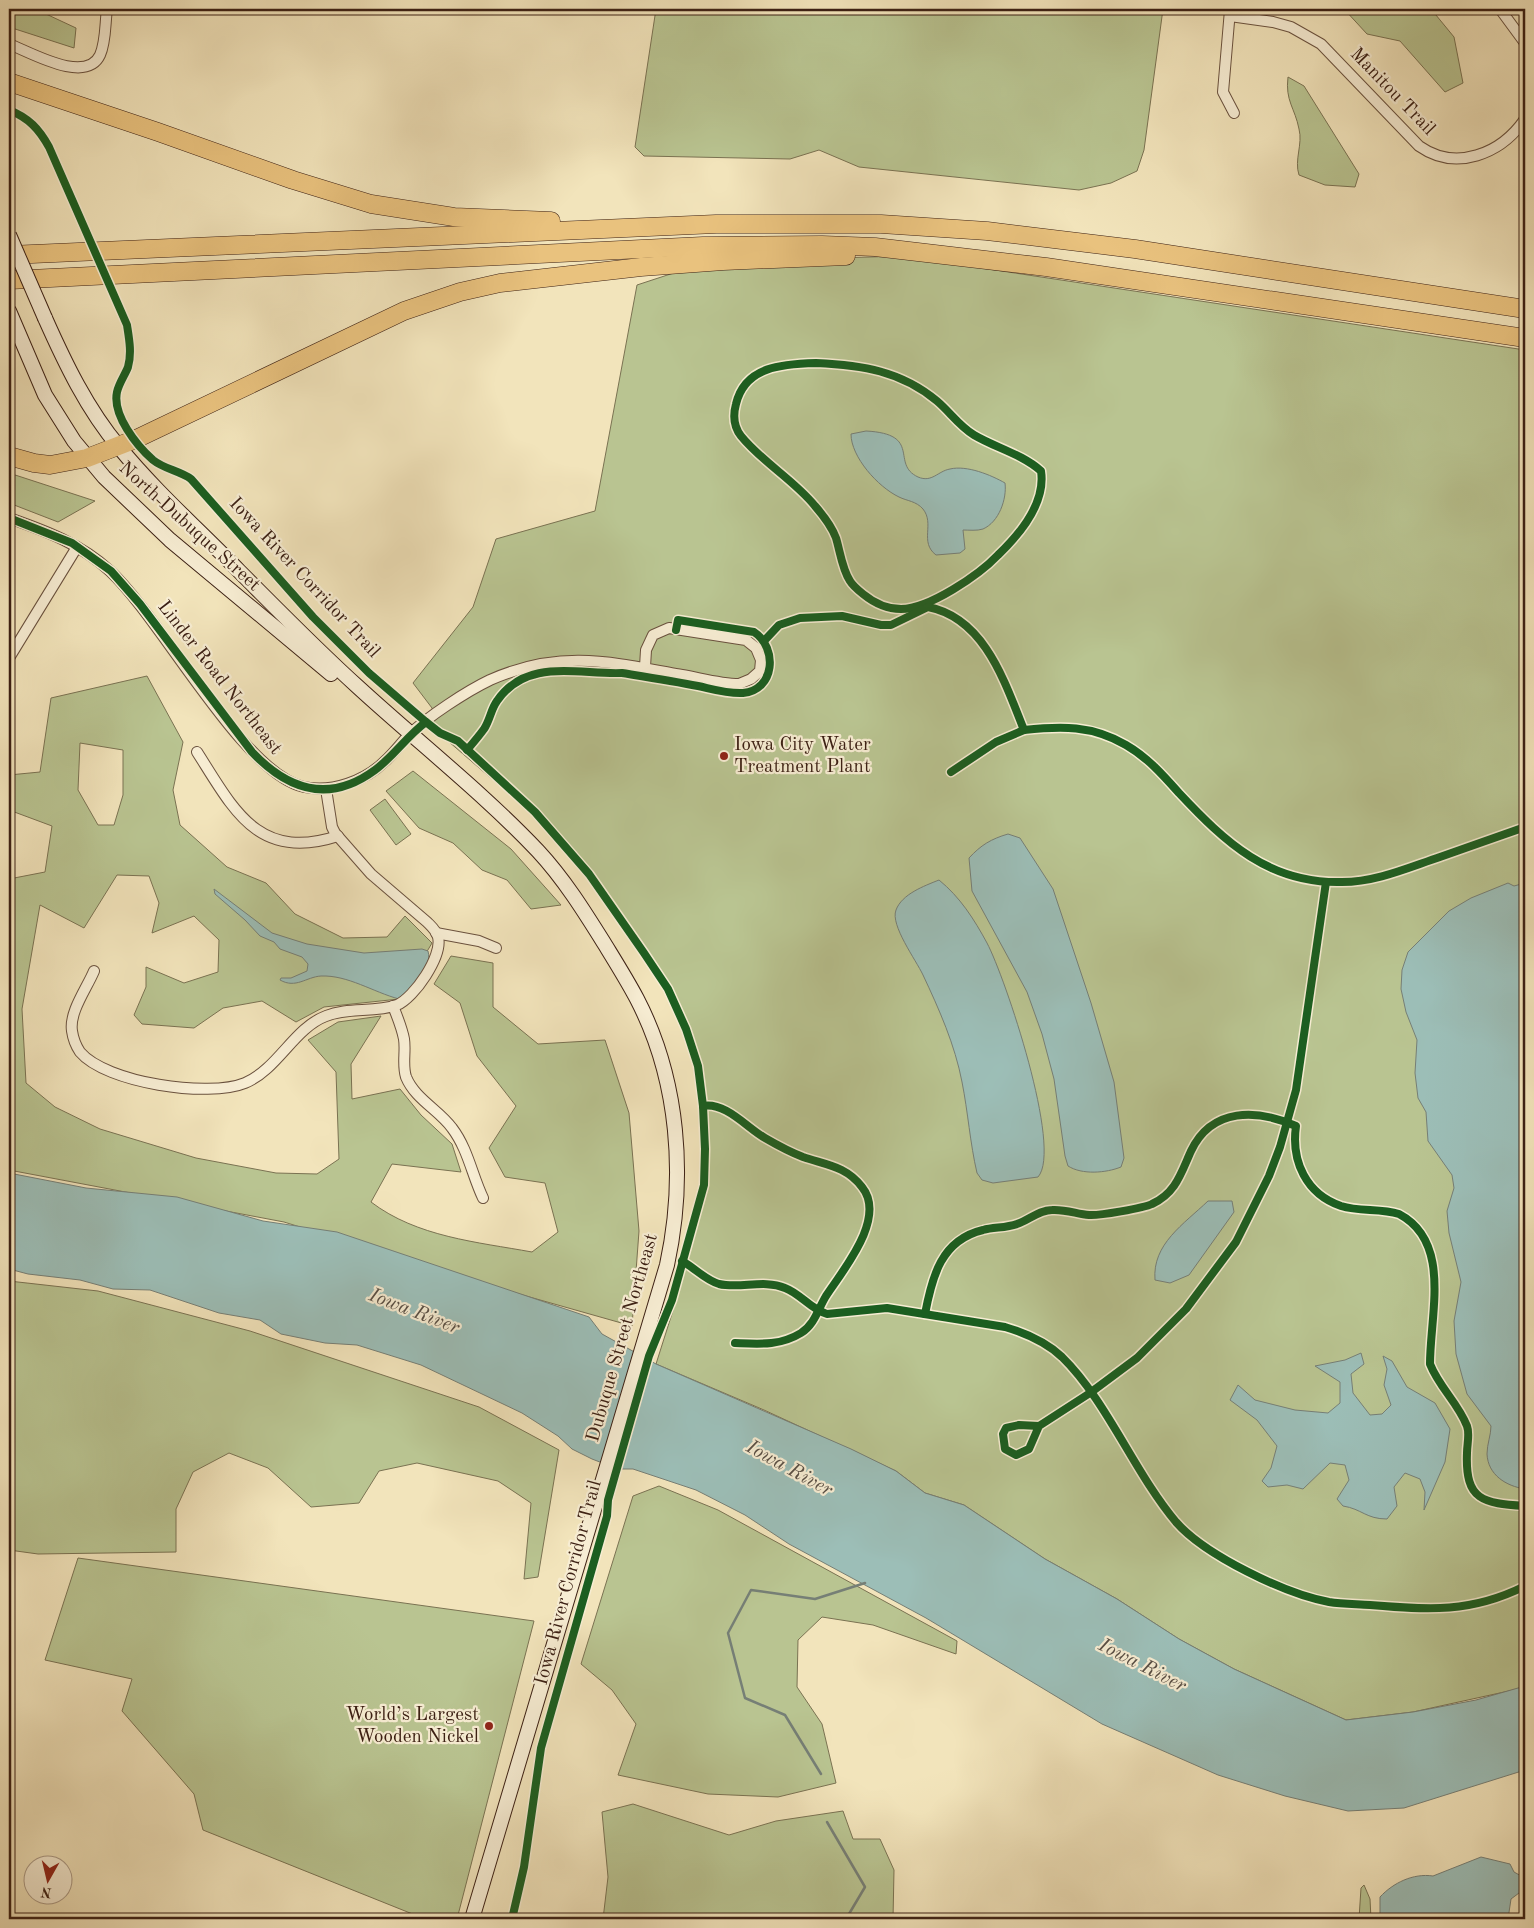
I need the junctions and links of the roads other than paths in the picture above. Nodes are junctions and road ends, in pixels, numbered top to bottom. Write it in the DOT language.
graph roads {
  1 [pos="107,9"];
  2 [pos="1500,9"];
  3 [pos="1230,12"];
  4 [pos="1525,43"];
  5 [pos="9,44"];
  6 [pos="9,82"];
  7 [pos="1234,113"];
  8 [pos="1525,119"];
  9 [pos="716,224"];
  10 [pos="9,235"];
  11 [pos="9,255"];
  12 [pos="954,257"];
  13 [pos="9,280"];
  14 [pos="1525,308"];
  15 [pos="10,314"];
  16 [pos="1525,338"];
  17 [pos="119,447"];
  18 [pos="9,456"];
  19 [pos="87,458"];
  20 [pos="9,518"];
  21 [pos="77,547"];
  22 [pos="9,658"];
  23 [pos="645,667"];
  24 [pos="404,730"];
  25 [pos="197,752"];
  26 [pos="326,789"];
  27 [pos="338,836"];
  28 [pos="436,933"];
  29 [pos="496,948"];
  30 [pos="94,971"];
  31 [pos="393,1006"];
  32 [pos="483,1198"];
  33 [pos="472,1919"];
  1 -- 5 [label="street"];
  2 -- 4 [label="street"];
  3 -- 7 [label="street"];
  3 -- 8 [label="street, Manitou Trail"];
  6 -- 9 [label="highway"];
  9 -- 11 [label="highway"];
  9 -- 14 [label="highway"];
  10 -- 17 [label="main road, Dubuque Street Northeast, bridge"];
  12 -- 13 [label="highway"];
  12 -- 16 [label="highway"];
  12 -- 17 [label="highway"];
  15 -- 19 [label="main road, North Dubuque Street"];
  17 -- 19 [label="highway"];
  17 -- 24 [label="main road, Dubuque Street Northeast"];
  18 -- 19 [label="highway"];
  19 -- 24 [label="main road, North Dubuque Street"];
  20 -- 21 [label="street, Linder Road Northeast"];
  21 -- 22 [label="street"];
  21 -- 26 [label="street, Linder Road Northeast"];
  23 -- 23 [label="street, Linder Road Northeast"];
  23 -- 24 [label="street, Linder Road Northeast"];
  24 -- 26 [label="street, Linder Road Northeast"];
  24 -- 33 [label="main road, Dubuque Street Northeast"];
  25 -- 27 [label="street"];
  26 -- 27 [label="street"];
  27 -- 28 [label="street"];
  28 -- 29 [label="street"];
  28 -- 31 [label="street"];
  30 -- 31 [label="street"];
  31 -- 32 [label="street"];
}
